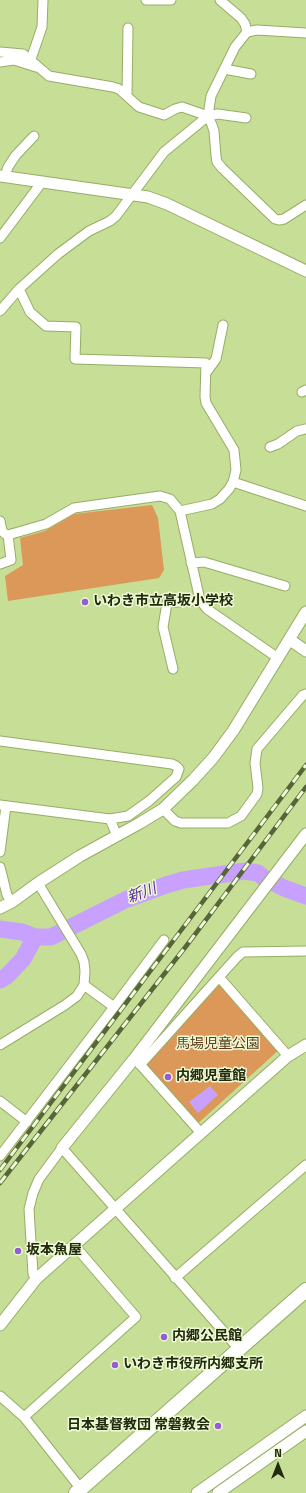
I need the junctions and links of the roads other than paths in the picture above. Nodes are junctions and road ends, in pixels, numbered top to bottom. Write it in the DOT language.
graph roads {
  1 [pos="43,0"];
  2 [pos="146,0"];
  3 [pos="171,0"];
  4 [pos="220,0"];
  5 [pos="128,28"];
  6 [pos="247,32"];
  7 [pos="306,33"];
  8 [pos="0,52"];
  9 [pos="31,59"];
  10 [pos="0,62"];
  11 [pos="39,68"];
  12 [pos="224,69"];
  13 [pos="251,74"];
  14 [pos="127,96"];
  15 [pos="208,116"];
  16 [pos="246,118"];
  17 [pos="34,136"];
  18 [pos="3,176"];
  19 [pos="42,182"];
  20 [pos="132,195"];
  21 [pos="306,205"];
  22 [pos="0,238"];
  23 [pos="306,271"];
  24 [pos="20,289"];
  25 [pos="0,310"];
  26 [pos="223,325"];
  27 [pos="205,374"];
  28 [pos="306,429"];
  29 [pos="270,447"];
  30 [pos="233,482"];
  31 [pos="306,506"];
  32 [pos="180,511"];
  33 [pos="0,521"];
  34 [pos="8,535"];
  35 [pos="192,563"];
  36 [pos="0,564"];
  37 [pos="285,586"];
  38 [pos="200,600"];
  39 [pos="306,612"];
  40 [pos="290,640"];
  41 [pos="306,652"];
  42 [pos="278,658"];
  43 [pos="172,670"];
  44 [pos="306,694"];
  45 [pos="0,741"];
  46 [pos="3,805"];
  47 [pos="163,809"];
  48 [pos="110,819"];
  49 [pos="117,836"];
  50 [pos="304,836"];
  51 [pos="0,852"];
  52 [pos="0,867"];
  53 [pos="40,886"];
  54 [pos="12,902"];
  55 [pos="0,908"];
  56 [pos="164,940"];
  57 [pos="306,952"];
  58 [pos="219,977"];
  59 [pos="84,985"];
  60 [pos="114,1007"];
  61 [pos="0,1045"];
  62 [pos="306,1045"];
  63 [pos="288,1056"];
  64 [pos="137,1062"];
  65 [pos="0,1101"];
  66 [pos="27,1122"];
  67 [pos="202,1133"];
  68 [pos="62,1148"];
  69 [pos="0,1156"];
  70 [pos="306,1165"];
  71 [pos="116,1208"];
  72 [pos="74,1245"];
  73 [pos="175,1278"];
  74 [pos="36,1279"];
  75 [pos="306,1290"];
  76 [pos="0,1325"];
  77 [pos="239,1349"];
  78 [pos="0,1396"];
  79 [pos="306,1416"];
  80 [pos="24,1417"];
  81 [pos="306,1431"];
  82 [pos="78,1491"];
  83 [pos="197,1493"];
  84 [pos="218,1493"];
  1 -- 9 [label="street"];
  2 -- 3 [label="street"];
  4 -- 6 [label="street"];
  5 -- 14 [label="street"];
  6 -- 7 [label="street"];
  6 -- 12 [label="street"];
  8 -- 9 [label="street"];
  9 -- 11 [label="street"];
  10 -- 11 [label="street"];
  11 -- 14 [label="street"];
  12 -- 13 [label="street"];
  12 -- 15 [label="street"];
  14 -- 15 [label="street"];
  15 -- 16 [label="street"];
  15 -- 20 [label="street"];
  15 -- 21 [label="street"];
  17 -- 18 [label="street"];
  18 -- 19 [label="street"];
  19 -- 20 [label="street"];
  19 -- 22 [label="street"];
  20 -- 23 [label="street"];
  20 -- 24 [label="street"];
  24 -- 25 [label="street"];
  24 -- 27 [label="street"];
  26 -- 27 [label="street"];
  27 -- 30 [label="street"];
  28 -- 29 [label="street"];
  30 -- 31 [label="street"];
  30 -- 32 [label="street"];
  32 -- 34 [label="street"];
  32 -- 35 [label="street"];
  33 -- 34 [label="street"];
  34 -- 36 [label="street"];
  35 -- 37 [label="street"];
  35 -- 38 [label="street"];
  38 -- 42 [label="street"];
  38 -- 43 [label="street"];
  39 -- 40 [label="street"];
  40 -- 41 [label="street"];
  40 -- 42 [label="street"];
  42 -- 47 [label="street"];
  44 -- 47 [label="street"];
  45 -- 48 [label="street"];
  46 -- 48 [label="street"];
  46 -- 51 [label="street"];
  47 -- 49 [label="street"];
  48 -- 49 [label="street"];
  49 -- 53 [label="street"];
  50 -- 64 [label="street"];
  52 -- 54 [label="street"];
  53 -- 54 [label="street"];
  53 -- 59 [label="street"];
  54 -- 55 [label="street"];
  56 -- 60 [label="street"];
  57 -- 58 [label="street"];
  58 -- 63 [label="street"];
  58 -- 64 [label="street"];
  59 -- 60 [label="street"];
  59 -- 61 [label="street"];
  60 -- 66 [label="street"];
  62 -- 63 [label="street"];
  63 -- 67 [label="street"];
  64 -- 67 [label="street"];
  64 -- 68 [label="street"];
  65 -- 66 [label="street"];
  66 -- 69 [label="street"];
  67 -- 71 [label="street"];
  68 -- 71 [label="street"];
  68 -- 74 [label="street"];
  70 -- 73 [label="street"];
  71 -- 72 [label="street"];
  71 -- 73 [label="street"];
  72 -- 74 [label="street"];
  72 -- 80 [label="street"];
  73 -- 77 [label="street"];
  74 -- 76 [label="street"];
  75 -- 77 [label="main road"];
  77 -- 82 [label="main road"];
  78 -- 80 [label="street"];
  79 -- 83 [label="street"];
  80 -- 82 [label="street"];
  81 -- 84 [label="street"];
}
